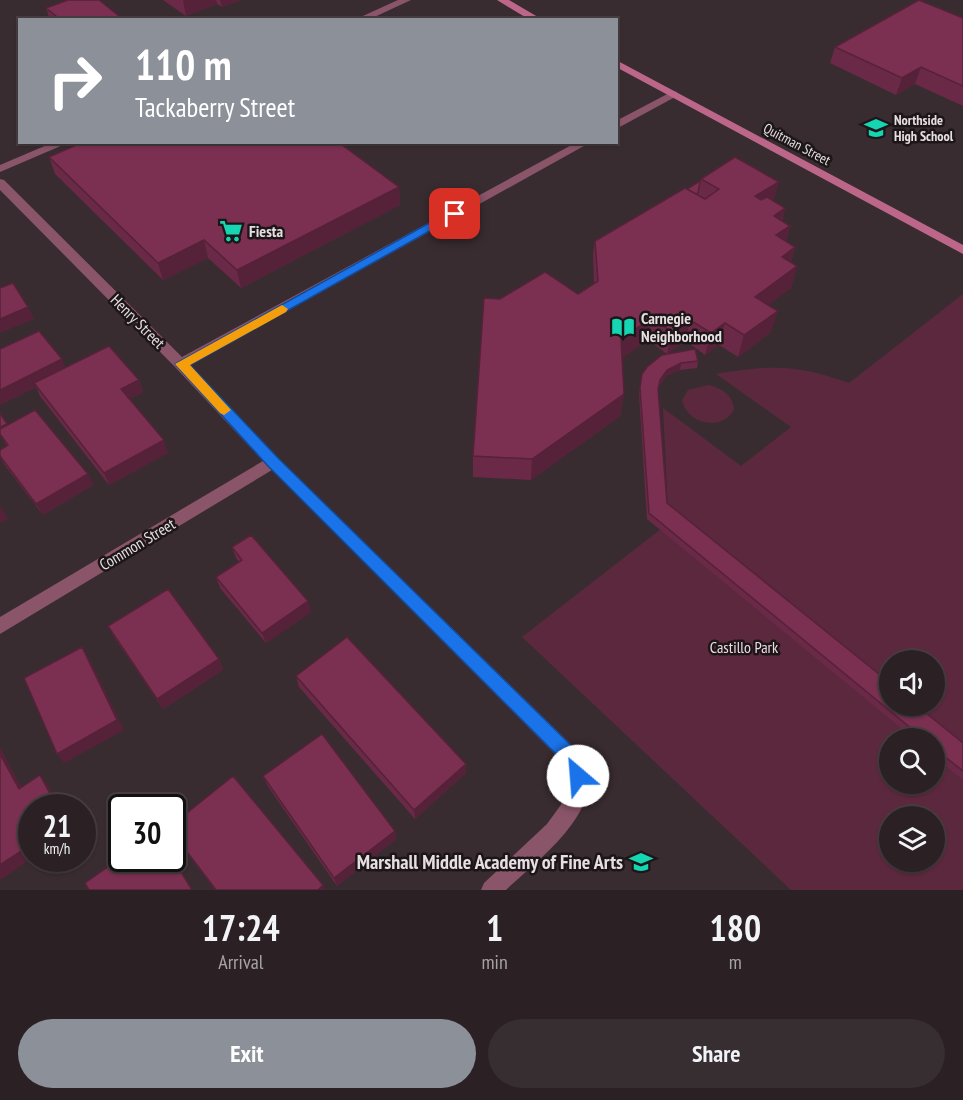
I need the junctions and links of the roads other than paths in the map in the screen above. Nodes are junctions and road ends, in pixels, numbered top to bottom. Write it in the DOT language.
graph roads {
  1 [pos="406,0"];
  2 [pos="502,0"];
  3 [pos="364,18"];
  4 [pos="534,18"];
  5 [pos="618,64"];
  6 [pos="674,94"];
  7 [pos="618,125"];
  8 [pos="60,144"];
  9 [pos="582,144"];
  10 [pos="0,169"];
  11 [pos="0,183"];
  12 [pos="963,250"];
  13 [pos="181,364"];
  14 [pos="273,462"];
  15 [pos="0,626"];
  16 [pos="491,890"];
  1 -- 3 [label="street"];
  2 -- 4 [label="main road"];
  5 -- 6 [label="main road, Quitman Street"];
  6 -- 7 [label="street"];
  6 -- 12 [label="main road, Quitman Street"];
  8 -- 10 [label="street"];
  9 -- 13 [label="street"];
  11 -- 13 [label="street, Henry Street"];
  13 -- 14 [label="street, Henry Street"];
  14 -- 15 [label="street, Common Street"];
  14 -- 16 [label="street, Henry Street"];
}
